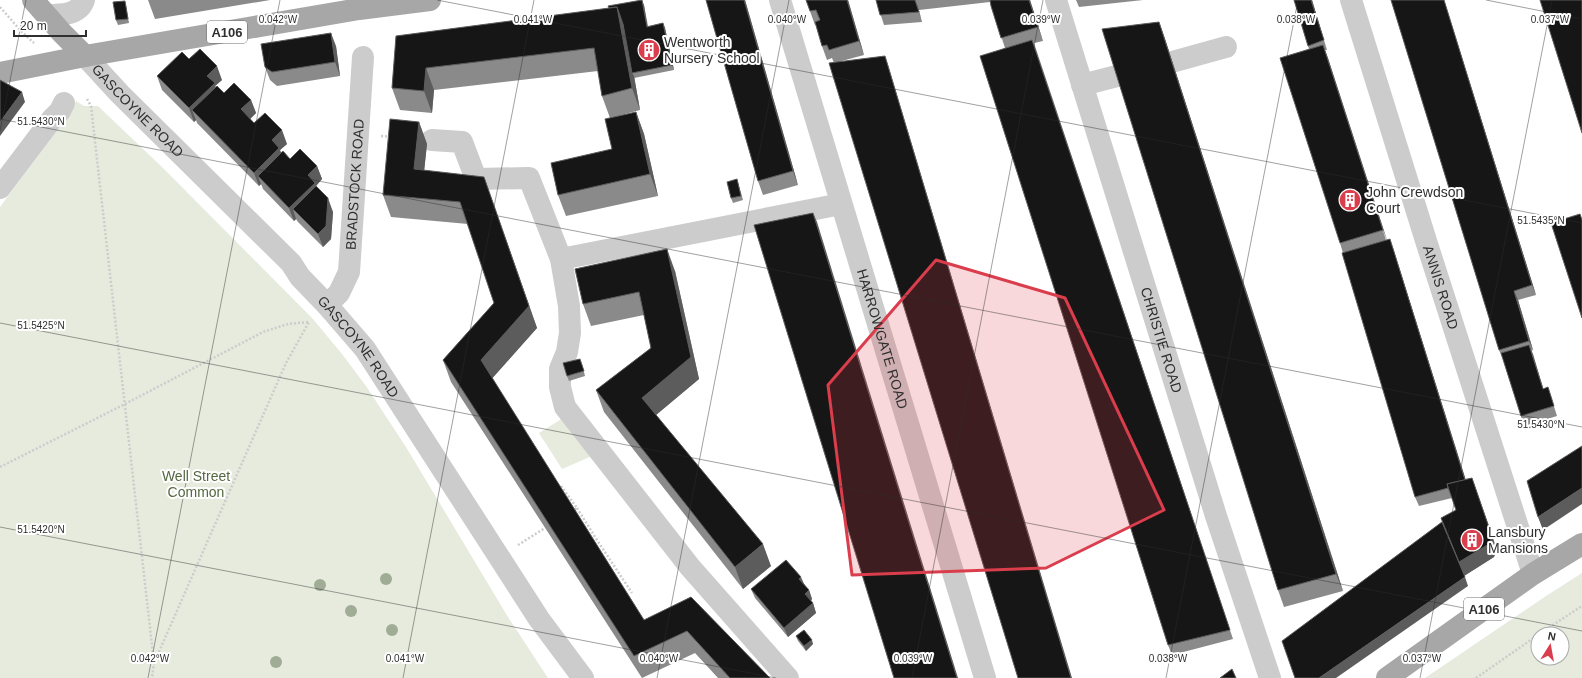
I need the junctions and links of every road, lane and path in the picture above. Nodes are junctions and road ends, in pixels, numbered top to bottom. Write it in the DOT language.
graph roads {
  1 [pos="84,0"];
  2 [pos="430,0"];
  3 [pos="780,0"];
  4 [pos="1056,0"];
  5 [pos="1351,0"];
  6 [pos="390,2"];
  7 [pos="0,7"];
  8 [pos="40,8"];
  9 [pos="32,40"];
  10 [pos="1226,47"];
  11 [pos="85,56"];
  12 [pos="363,57"];
  13 [pos="1172,62"];
  14 [pos="0,73"];
  15 [pos="1117,76"];
  16 [pos="1082,85"];
  17 [pos="84,95"];
  18 [pos="62,107"];
  19 [pos="358,134"];
  20 [pos="393,137"];
  21 [pos="432,140"];
  22 [pos="0,188"];
  23 [pos="841,204"];
  24 [pos="561,259"];
  25 [pos="320,312"];
  26 [pos="309,322"];
  27 [pos="125,404"];
  28 [pos="0,467"];
  29 [pos="561,486"];
  30 [pos="577,508"];
  31 [pos="570,512"];
  32 [pos="545,528"];
  33 [pos="1582,544"];
  34 [pos="516,547"];
  35 [pos="1534,574"];
  36 [pos="632,593"];
  37 [pos="1582,606"];
  38 [pos="1551,626"];
  39 [pos="1530,640"];
  40 [pos="154,663"];
  41 [pos="152,678"];
  42 [pos="583,678"];
  43 [pos="788,678"];
  44 [pos="985,678"];
  45 [pos="1270,678"];
  46 [pos="1387,678"];
  47 [pos="1476,678"];
  1 -- 8 [label="street"];
  2 -- 6 [label="main road, A106"];
  3 -- 23 [label="street, HARROWGATE ROAD"];
  4 -- 16 [label="street, CHRISTIE ROAD"];
  5 -- 35 [label="street, ANNIS ROAD"];
  6 -- 11 [label="main road, A106"];
  7 -- 9 [label="path"];
  8 -- 11 [label="main road"];
  10 -- 13 [label="street"];
  11 -- 14 [label="main road, A106"];
  11 -- 25 [label="street, GASCOYNE ROAD"];
  12 -- 19 [label="street, BRADSTOCK ROAD"];
  15 -- 16 [label="street"];
  16 -- 45 [label="street, CHRISTIE ROAD"];
  17 -- 27 [label="path"];
  18 -- 22 [label="street"];
  19 -- 20 [label="path"];
  19 -- 25 [label="street, BRADSTOCK ROAD"];
  21 -- 24 [label="street"];
  23 -- 24 [label="street"];
  23 -- 44 [label="street, HARROWGATE ROAD"];
  24 -- 43 [label="street"];
  25 -- 26 [label="path"];
  25 -- 42 [label="street, GASCOYNE ROAD"];
  26 -- 27 [label="path"];
  26 -- 40 [label="path"];
  27 -- 28 [label="path"];
  27 -- 40 [label="path"];
  29 -- 30 [label="path"];
  30 -- 31 [label="path"];
  30 -- 36 [label="path"];
  32 -- 34 [label="path"];
  33 -- 35 [label="main road, A106"];
  35 -- 46 [label="main road, A106"];
  37 -- 38 [label="path"];
  39 -- 47 [label="path"];
  40 -- 41 [label="path"];
}
